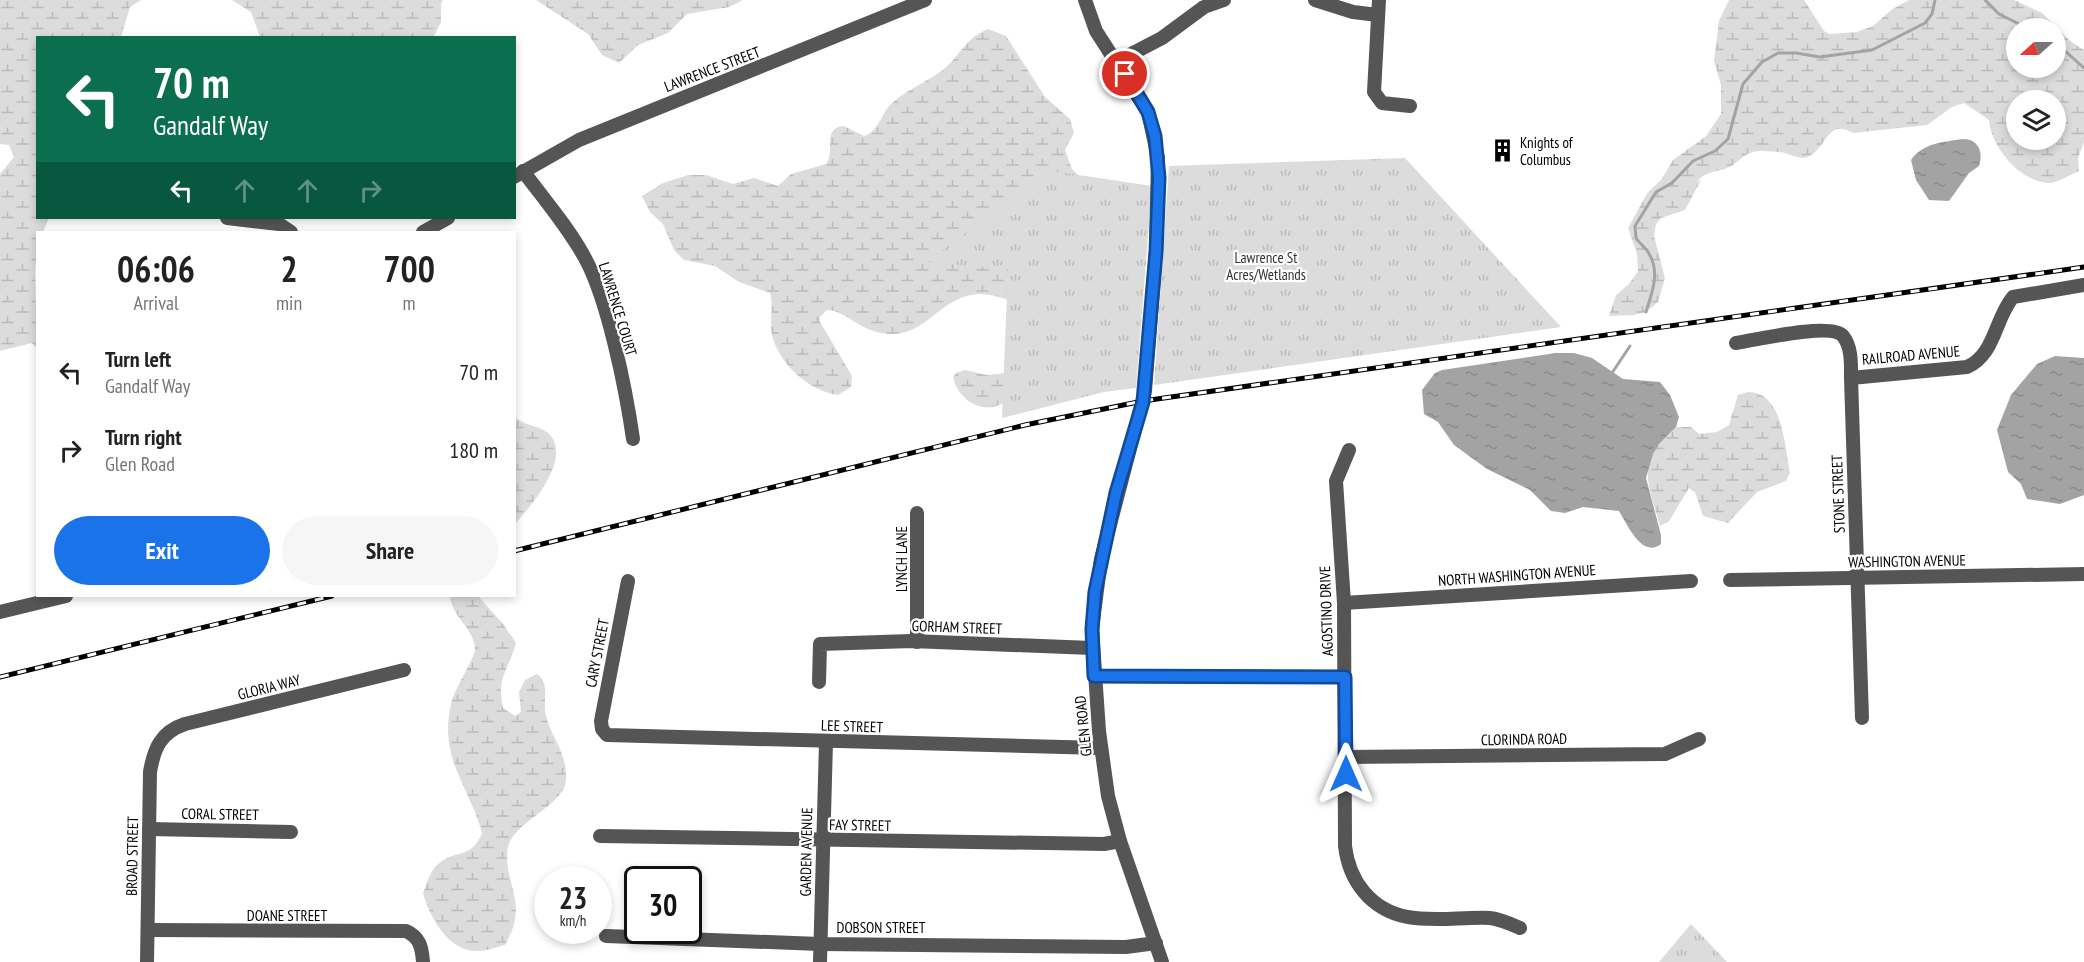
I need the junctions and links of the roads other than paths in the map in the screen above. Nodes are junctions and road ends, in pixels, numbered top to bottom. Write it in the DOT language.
graph roads {
  1 [pos="925,0"];
  2 [pos="1085,0"];
  3 [pos="1224,0"];
  4 [pos="1315,0"];
  5 [pos="1378,0"];
  6 [pos="1202,4"];
  7 [pos="1378,15"];
  8 [pos="1116,62"];
  9 [pos="1410,106"];
  10 [pos="519,174"];
  11 [pos="236,219"];
  12 [pos="446,219"];
  13 [pos="290,231"];
  14 [pos="425,231"];
  15 [pos="2084,285"];
  16 [pos="1736,343"];
  17 [pos="1851,378"];
  18 [pos="633,440"];
  19 [pos="1349,450"];
  20 [pos="917,513"];
  21 [pos="2084,574"];
  22 [pos="1857,578"];
  23 [pos="1731,580"];
  24 [pos="628,581"];
  25 [pos="1691,581"];
  26 [pos="62,597"];
  27 [pos="1344,603"];
  28 [pos="0,612"];
  29 [pos="918,642"];
  30 [pos="1092,648"];
  31 [pos="404,670"];
  32 [pos="1094,676"];
  33 [pos="1345,677"];
  34 [pos="819,682"];
  35 [pos="1862,718"];
  36 [pos="603,732"];
  37 [pos="1699,739"];
  38 [pos="826,742"];
  39 [pos="1101,748"];
  40 [pos="154,752"];
  41 [pos="1346,757"];
  42 [pos="149,829"];
  43 [pos="291,832"];
  44 [pos="600,836"];
  45 [pos="822,841"];
  46 [pos="1120,841"];
  47 [pos="1520,928"];
  48 [pos="148,930"];
  49 [pos="612,936"];
  50 [pos="1156,943"];
  51 [pos="820,944"];
  52 [pos="147,962"];
  53 [pos="423,962"];
  54 [pos="820,962"];
  55 [pos="1161,962"];
  1 -- 10 [label="street, LAWRENCE STREET"];
  2 -- 8 [label="street, GLEN ROAD"];
  3 -- 6 [label="street"];
  4 -- 7 [label="street"];
  5 -- 7 [label="street"];
  6 -- 8 [label="street"];
  7 -- 9 [label="street"];
  8 -- 30 [label="street, GLEN ROAD"];
  10 -- 18 [label="street, LAWRENCE COURT"];
  11 -- 13 [label="street"];
  12 -- 14 [label="street"];
  15 -- 17 [label="street, RAILROAD AVENUE"];
  16 -- 17 [label="street, RAILROAD AVENUE"];
  17 -- 22 [label="street, STONE STREET"];
  19 -- 27 [label="street, AGOSTINO DRIVE"];
  20 -- 29 [label="street, LYNCH LANE"];
  21 -- 22 [label="street, WASHINGTON AVENUE"];
  22 -- 23 [label="street, WASHINGTON AVENUE"];
  22 -- 35 [label="street, STONE STREET"];
  24 -- 36 [label="street, CARY STREET"];
  25 -- 27 [label="street, NORTH WASHINGTON AVENUE"];
  26 -- 28 [label="street"];
  27 -- 33 [label="street, AGOSTINO DRIVE"];
  29 -- 30 [label="street, GORHAM STREET"];
  29 -- 34 [label="street, GORHAM STREET"];
  30 -- 32 [label="street, GLEN ROAD"];
  31 -- 40 [label="street, GLORIA WAY"];
  32 -- 33 [label="street"];
  32 -- 39 [label="street, GLEN ROAD"];
  33 -- 41 [label="street, AGOSTINO DRIVE"];
  36 -- 38 [label="street, LEE STREET"];
  37 -- 41 [label="street, CLORINDA ROAD"];
  38 -- 39 [label="street, LEE STREET"];
  38 -- 45 [label="street, GARDEN AVENUE"];
  39 -- 46 [label="street, GLEN ROAD"];
  40 -- 42 [label="street, BROAD STREET"];
  41 -- 47 [label="street, AGOSTINO DRIVE"];
  42 -- 43 [label="street, CORAL STREET"];
  42 -- 48 [label="street, BROAD STREET"];
  44 -- 45 [label="street, FAY STREET"];
  45 -- 46 [label="street, FAY STREET"];
  45 -- 51 [label="street, GARDEN AVENUE"];
  46 -- 50 [label="street, GLEN ROAD"];
  48 -- 52 [label="street, BROAD STREET"];
  48 -- 53 [label="street, DOANE STREET"];
  49 -- 51 [label="street, DOBSON STREET"];
  50 -- 51 [label="street, DOBSON STREET"];
  50 -- 55 [label="street, GLEN ROAD"];
  51 -- 54 [label="street, GARDEN AVENUE"];
}
